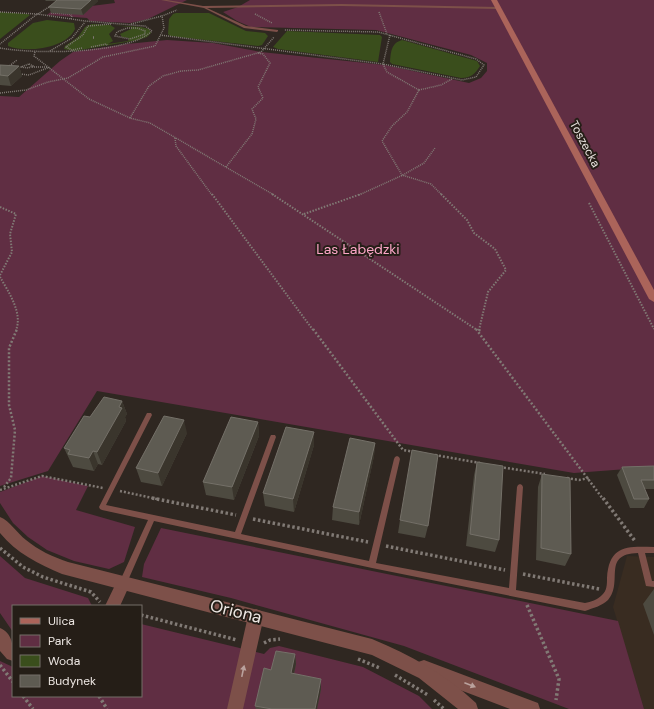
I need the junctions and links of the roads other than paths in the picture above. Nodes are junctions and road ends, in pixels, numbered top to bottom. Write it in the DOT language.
graph roads {
  1 [pos="162,0"];
  2 [pos="494,0"];
  3 [pos="203,8"];
  4 [pos="498,8"];
  5 [pos="277,31"];
  6 [pos="654,299"];
  7 [pos="149,415"];
  8 [pos="273,437"];
  9 [pos="397,459"];
  10 [pos="520,487"];
  11 [pos="152,518"];
  12 [pos="0,523"];
  13 [pos="237,536"];
  14 [pos="641,550"];
  15 [pos="654,550"];
  16 [pos="372,565"];
  17 [pos="123,584"];
  18 [pos="654,584"];
  19 [pos="512,592"];
  20 [pos="112,605"];
  21 [pos="256,616"];
  22 [pos="0,636"];
  23 [pos="12,652"];
  24 [pos="407,662"];
  25 [pos="235,709"];
  26 [pos="470,709"];
  27 [pos="532,709"];
  1 -- 3 [label="lane"];
  2 -- 4 [label="main road, Toszecka"];
  3 -- 4 [label="lane"];
  3 -- 5 [label="lane"];
  4 -- 6 [label="main road, Toszecka"];
  7 -- 11 [label="lane"];
  8 -- 13 [label="lane"];
  9 -- 16 [label="lane"];
  10 -- 19 [label="lane"];
  11 -- 13 [label="lane"];
  11 -- 17 [label="lane"];
  12 -- 17 [label="street, Oriona"];
  13 -- 16 [label="lane"];
  14 -- 15 [label="lane"];
  14 -- 18 [label="lane"];
  14 -- 19 [label="lane"];
  16 -- 19 [label="lane"];
  17 -- 20 [label="street"];
  17 -- 21 [label="street, Oriona"];
  21 -- 24 [label="street, Oriona"];
  25 -- 21 [label="street, one-way"];
  22 -- 23 [label="street"];
  24 -- 26 [label="street, Oriona"];
  24 -- 27 [label="street, one-way"];
}
